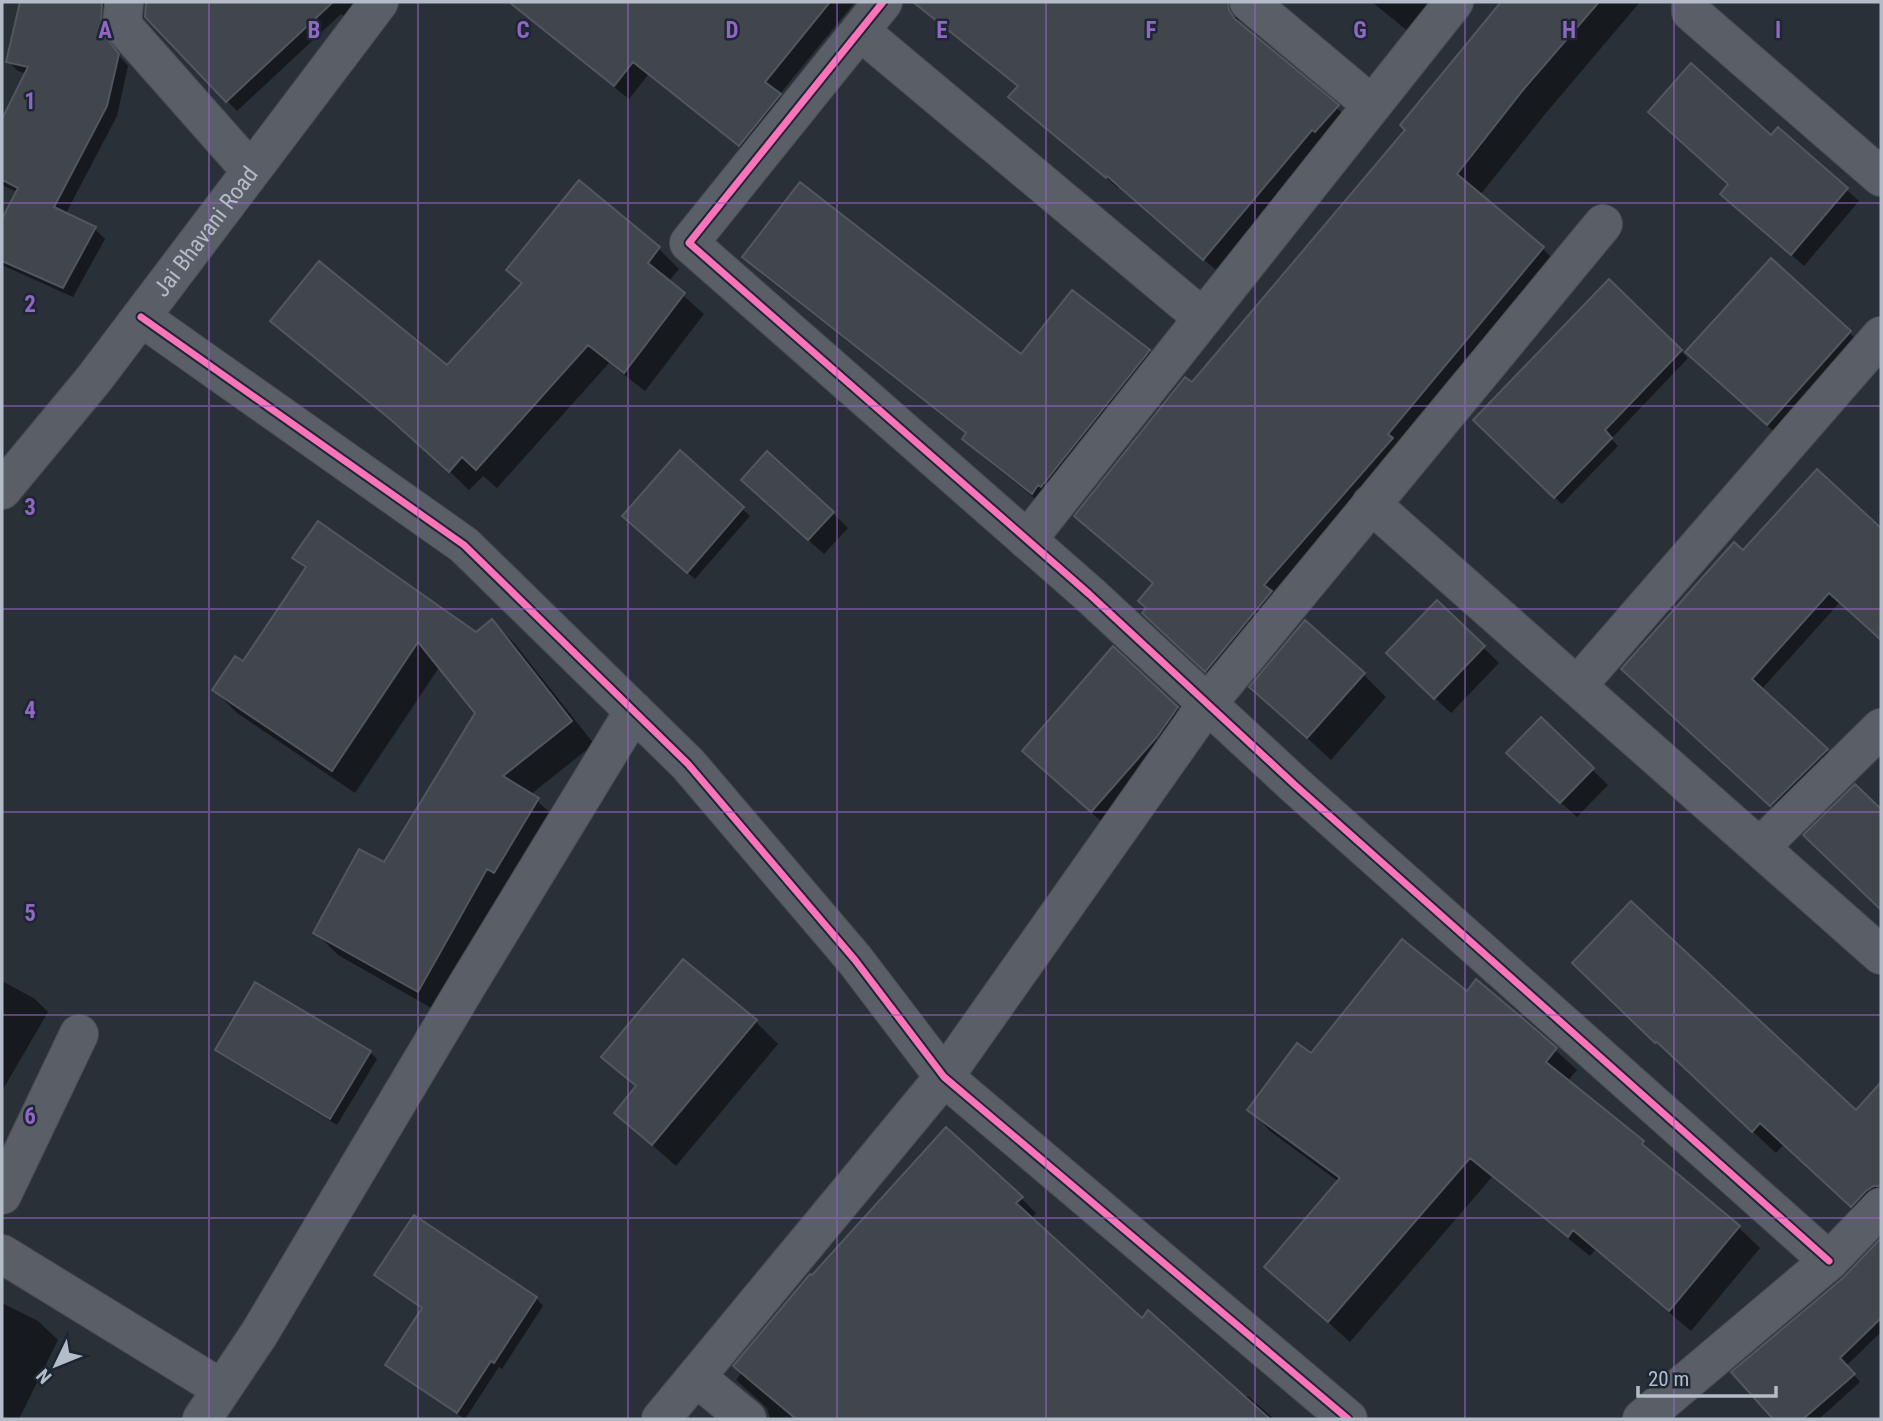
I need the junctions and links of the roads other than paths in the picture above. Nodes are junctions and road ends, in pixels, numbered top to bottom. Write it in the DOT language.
graph roads {
  1 [pos="124,2"];
  2 [pos="379,2"];
  3 [pos="884,2"];
  4 [pos="1249,2"];
  5 [pos="1454,2"];
  6 [pos="1691,2"];
  7 [pos="860,31"];
  8 [pos="1372,105"];
  9 [pos="251,171"];
  10 [pos="1881,177"];
  11 [pos="1603,224"];
  12 [pos="141,317"];
  13 [pos="1203,318"];
  14 [pos="1881,336"];
  15 [pos="2,490"];
  16 [pos="1371,504"];
  17 [pos="1027,540"];
  18 [pos="1577,686"];
  19 [pos="1207,704"];
  20 [pos="634,711"];
  21 [pos="1881,728"];
  22 [pos="1760,847"];
  23 [pos="1881,955"];
  24 [pos="79,1034"];
  25 [pos="944,1077"];
  26 [pos="2,1195"];
  27 [pos="1881,1207"];
  28 [pos="2,1254"];
  29 [pos="1829,1261"];
  30 [pos="696,1377"];
  31 [pos="212,1404"];
  32 [pos="661,1419"];
  33 [pos="747,1419"];
  34 [pos="1348,1419"];
  35 [pos="1642,1419"];
  1 -- 9 [label="street"];
  2 -- 9 [label="street, Jai Bhavani Road"];
  3 -- 7 [label="street"];
  4 -- 8 [label="street"];
  5 -- 8 [label="street"];
  6 -- 10 [label="street"];
  7 -- 13 [label="street"];
  7 -- 17 [label="street"];
  8 -- 13 [label="street"];
  9 -- 12 [label="street, Jai Bhavani Road"];
  11 -- 16 [label="street"];
  12 -- 15 [label="street, Jai Bhavani Road"];
  12 -- 20 [label="street"];
  13 -- 17 [label="street"];
  14 -- 18 [label="street"];
  16 -- 18 [label="street"];
  16 -- 19 [label="street"];
  17 -- 19 [label="street"];
  18 -- 22 [label="street"];
  19 -- 25 [label="street"];
  19 -- 29 [label="street"];
  20 -- 25 [label="street"];
  20 -- 31 [label="street"];
  21 -- 22 [label="street"];
  22 -- 23 [label="street"];
  24 -- 26 [label="street"];
  25 -- 30 [label="street"];
  25 -- 34 [label="street"];
  27 -- 29 [label="street"];
  28 -- 31 [label="street"];
  29 -- 35 [label="street"];
  30 -- 32 [label="street"];
  30 -- 33 [label="street"];
}
